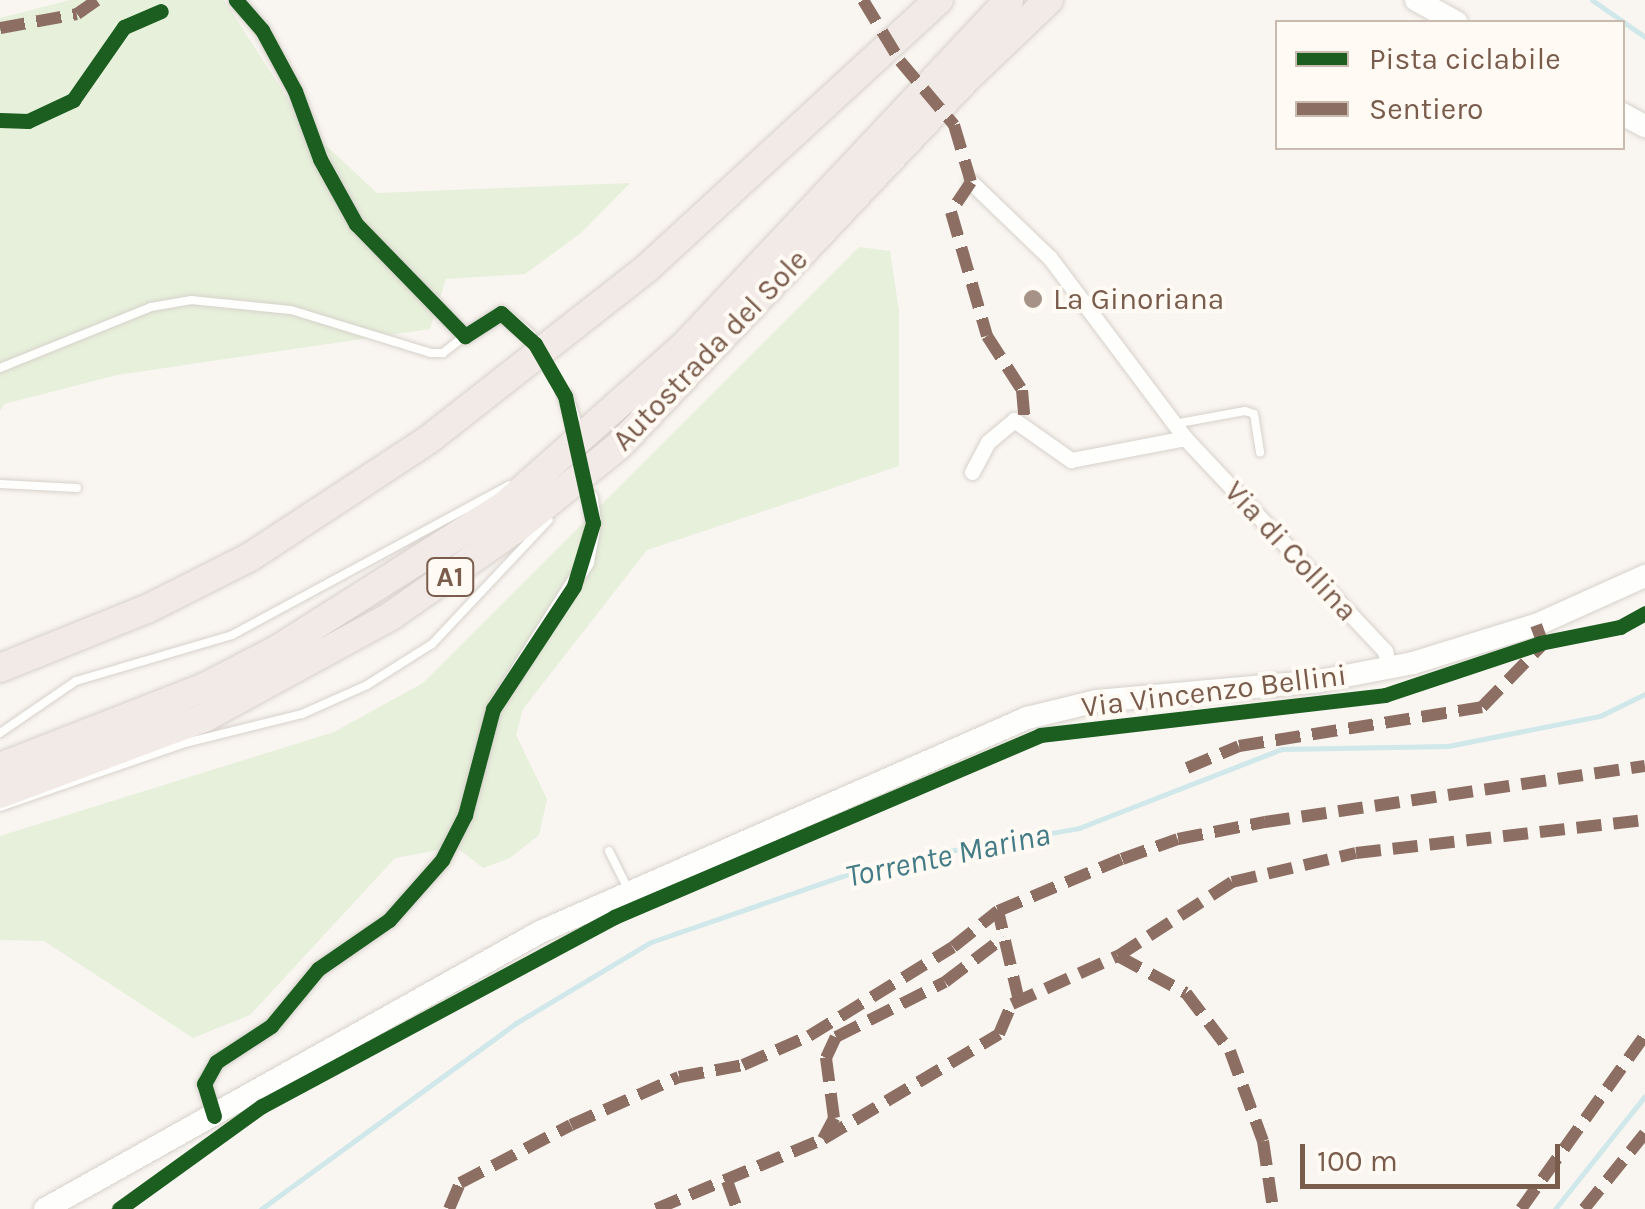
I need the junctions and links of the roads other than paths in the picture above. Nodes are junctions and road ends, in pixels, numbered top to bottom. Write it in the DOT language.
graph roads {
  1 [pos="236,0"];
  2 [pos="939,0"];
  3 [pos="1009,0"];
  4 [pos="1049,0"];
  5 [pos="1416,0"];
  6 [pos="1452,20"];
  7 [pos="971,182"];
  8 [pos="807,230"];
  9 [pos="465,336"];
  10 [pos="528,336"];
  11 [pos="699,366"];
  12 [pos="0,368"];
  13 [pos="564,396"];
  14 [pos="660,423"];
  15 [pos="1174,424"];
  16 [pos="652,431"];
  17 [pos="574,438"];
  18 [pos="1185,438"];
  19 [pos="1260,453"];
  20 [pos="972,472"];
  21 [pos="0,484"];
  22 [pos="77,488"];
  23 [pos="590,497"];
  24 [pos="570,503"];
  25 [pos="559,511"];
  26 [pos="1645,576"];
  27 [pos="0,668"];
  28 [pos="1388,668"];
  29 [pos="0,732"];
  30 [pos="0,767"];
  31 [pos="0,794"];
  32 [pos="0,807"];
  33 [pos="609,851"];
  34 [pos="629,892"];
  35 [pos="214,1116"];
  36 [pos="44,1209"];
  1 -- 9 [label="street"];
  2 -- 27 [label="highway"];
  3 -- 8 [label="highway, Autostrada del Sole / A1"];
  4 -- 8 [label="highway, Autostrada del Sole / A1"];
  5 -- 6 [label="main road"];
  7 -- 15 [label="street, Via di Collina"];
  8 -- 11 [label="highway, Autostrada del Sole / A1"];
  8 -- 17 [label="highway, Autostrada del Sole / A1"];
  9 -- 10 [label="street"];
  9 -- 12 [label="lane"];
  11 -- 14 [label="lane"];
  11 -- 31 [label="highway, Autostrada del Sole / A1"];
  13 -- 17 [label="street"];
  15 -- 18 [label="street, Via di Collina"];
  15 -- 19 [label="lane"];
  16 -- 24 [label="lane"];
  17 -- 29 [label="lane"];
  17 -- 30 [label="highway, Autostrada del Sole / A1"];
  18 -- 20 [label="street"];
  18 -- 28 [label="street, Via di Collina"];
  21 -- 22 [label="lane"];
  23 -- 35 [label="street"];
  25 -- 32 [label="lane"];
  26 -- 28 [label="main road, Via Vincenzo Bellini"];
  28 -- 34 [label="main road, Via Vincenzo Bellini"];
  33 -- 34 [label="lane"];
  34 -- 35 [label="main road, Via Vincenzo Bellini"];
  35 -- 36 [label="main road, Via Vincenzo Bellini"];
}
